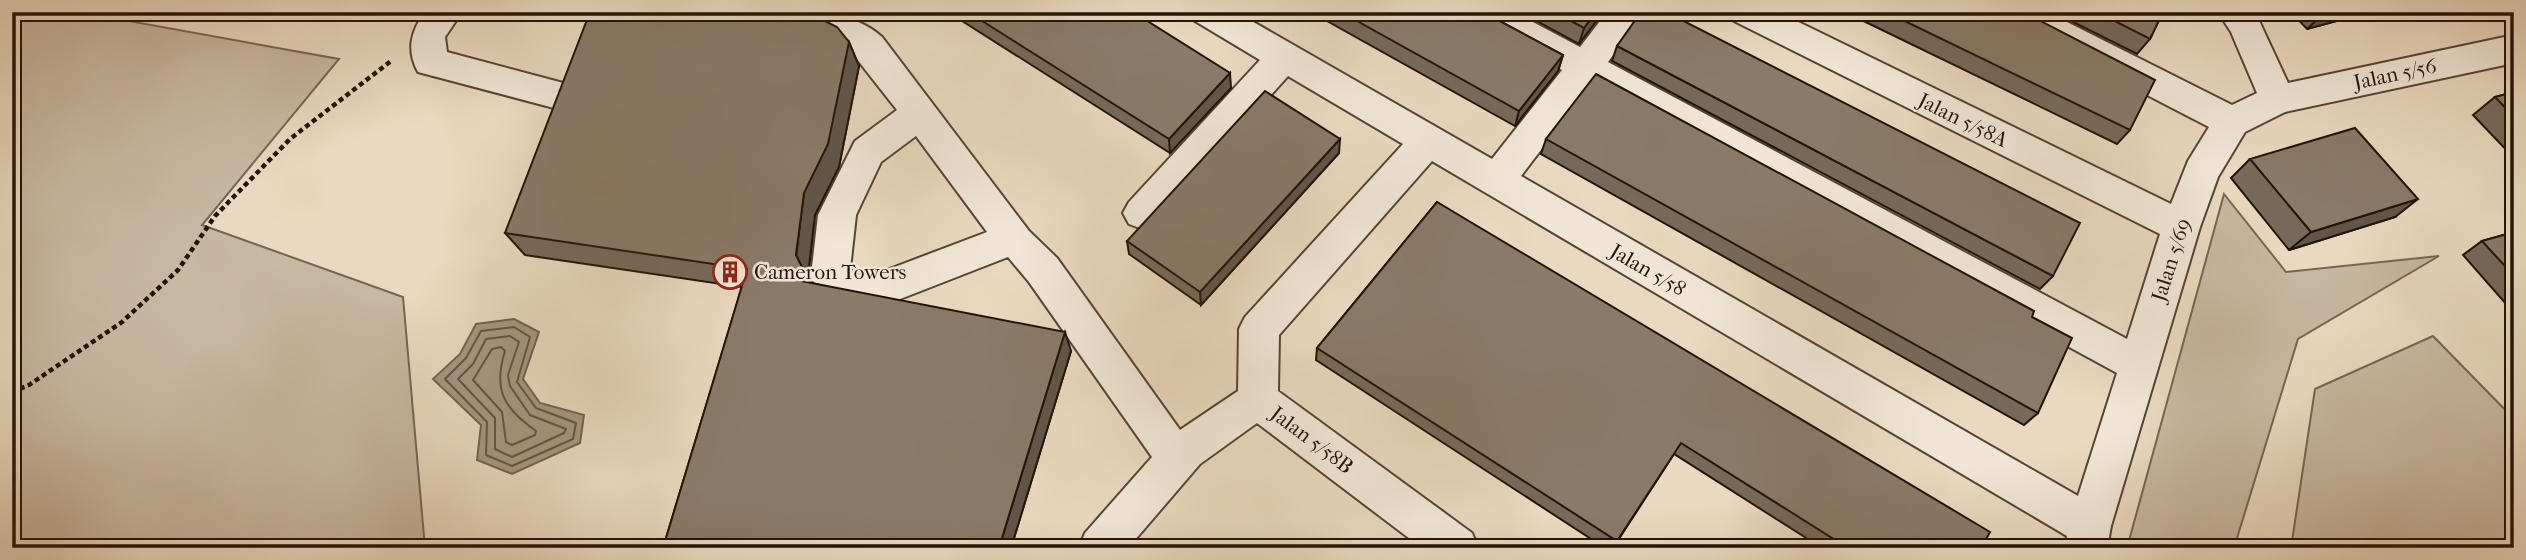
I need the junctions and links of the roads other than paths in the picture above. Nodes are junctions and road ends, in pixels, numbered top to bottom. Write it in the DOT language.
graph roads {
  1 [pos="795,12"];
  2 [pos="1208,12"];
  3 [pos="1484,12"];
  4 [pos="1627,12"];
  5 [pos="1746,12"];
  6 [pos="2016,12"];
  7 [pos="2235,12"];
  8 [pos="436,23"];
  9 [pos="2514,49"];
  10 [pos="1284,57"];
  11 [pos="1584,66"];
  12 [pos="554,94"];
  13 [pos="2277,99"];
  14 [pos="920,113"];
  15 [pos="2232,122"];
  16 [pos="1427,142"];
  17 [pos="1496,181"];
  18 [pos="1142,213"];
  19 [pos="2180,228"];
  20 [pos="1016,242"];
  21 [pos="2139,365"];
  22 [pos="1258,388"];
  23 [pos="1175,446"];
  24 [pos="2088,537"];
  25 [pos="1100,548"];
  26 [pos="1457,548"];
  1 -- 14 [label="street"];
  2 -- 10 [label="street, Jalan 5/58"];
  3 -- 11 [label="street"];
  4 -- 11 [label="street"];
  5 -- 19 [label="street, Jalan 5/58A"];
  6 -- 15 [label="street"];
  7 -- 13 [label="street"];
  8 -- 12 [label="street"];
  9 -- 13 [label="street, Jalan 5/56"];
  10 -- 16 [label="street, Jalan 5/58"];
  10 -- 18 [label="street"];
  11 -- 17 [label="street"];
  11 -- 21 [label="street"];
  13 -- 15 [label="street"];
  14 -- 20 [label="street"];
  14 -- 20 [label="street"];
  15 -- 19 [label="street, Jalan 5/69"];
  16 -- 17 [label="street, Jalan 5/58"];
  16 -- 22 [label="street"];
  17 -- 24 [label="street, Jalan 5/58"];
  19 -- 21 [label="street, Jalan 5/69"];
  20 -- 23 [label="street"];
  21 -- 24 [label="street, Jalan 5/69"];
  22 -- 23 [label="street"];
  22 -- 26 [label="street, Jalan 5/58B"];
  23 -- 25 [label="street"];
}
